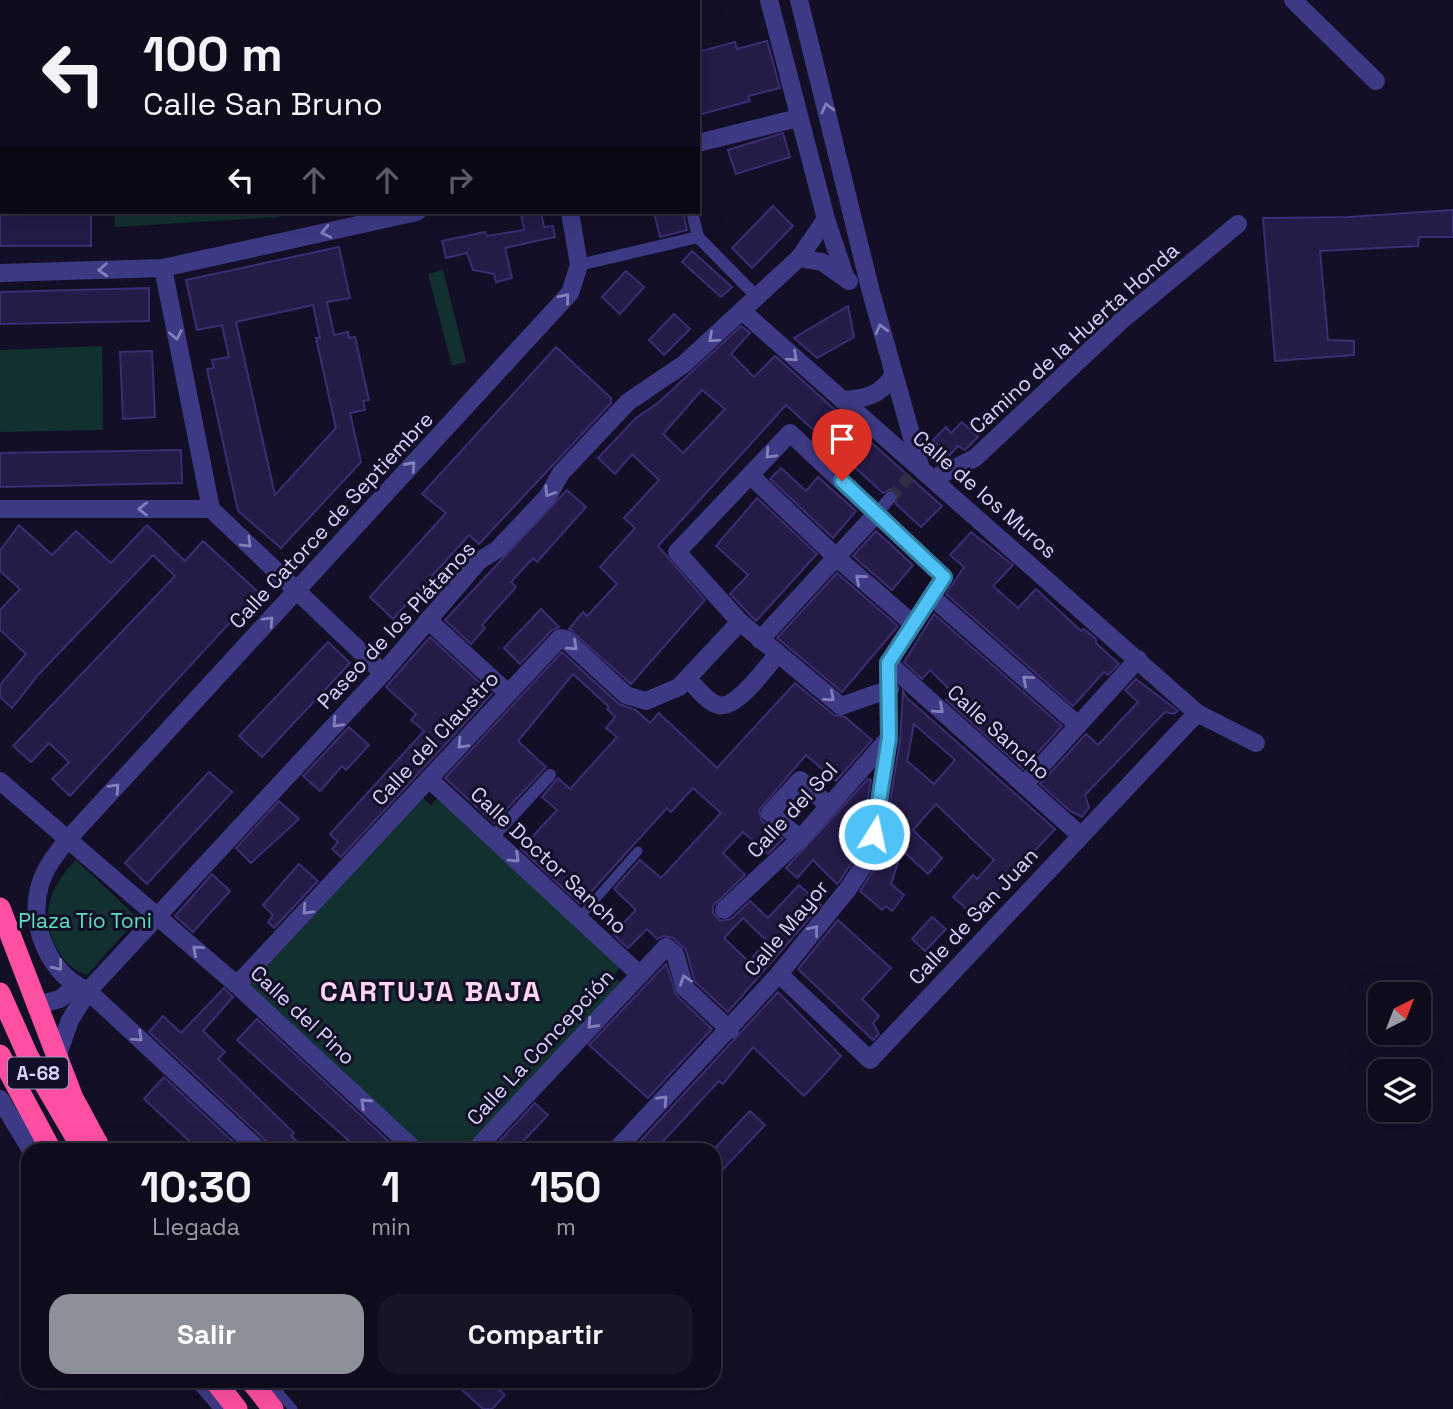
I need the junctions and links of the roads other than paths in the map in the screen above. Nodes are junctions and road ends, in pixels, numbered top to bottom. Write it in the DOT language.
graph roads {
  1 [pos="769,0"];
  2 [pos="799,0"];
  3 [pos="1293,0"];
  4 [pos="1376,81"];
  5 [pos="798,118"];
  6 [pos="700,142"];
  7 [pos="408,214"];
  8 [pos="570,214"];
  9 [pos="692,214"];
  10 [pos="825,219"];
  11 [pos="1238,224"];
  12 [pos="698,237"];
  13 [pos="799,258"];
  14 [pos="579,265"];
  15 [pos="163,268"];
  16 [pos="0,273"];
  17 [pos="846,279"];
  18 [pos="871,292"];
  19 [pos="757,298"];
  20 [pos="742,311"];
  21 [pos="893,376"];
  22 [pos="842,400"];
  23 [pos="915,471"];
  24 [pos="751,476"];
  25 [pos="934,478"];
  26 [pos="890,498"];
  27 [pos="0,509"];
  28 [pos="211,509"];
  29 [pos="877,513"];
  30 [pos="836,557"];
  31 [pos="296,591"];
  32 [pos="932,597"];
  33 [pos="428,620"];
  34 [pos="740,622"];
  35 [pos="912,623"];
  36 [pos="760,640"];
  37 [pos="777,655"];
  38 [pos="1138,659"];
  39 [pos="888,663"];
  40 [pos="383,673"];
  41 [pos="688,679"];
  42 [pos="890,689"];
  43 [pos="508,693"];
  44 [pos="1197,713"];
  45 [pos="1078,725"];
  46 [pos="889,738"];
  47 [pos="1255,744"];
  48 [pos="550,775"];
  49 [pos="429,779"];
  50 [pos="0,781"];
  51 [pos="1024,785"];
  52 [pos="828,805"];
  53 [pos="1080,835"];
  54 [pos="493,837"];
  55 [pos="68,839"];
  56 [pos="800,839"];
  57 [pos="638,851"];
  58 [pos="0,908"];
  59 [pos="724,910"];
  60 [pos="158,916"];
  61 [pos="579,918"];
  62 [pos="639,974"];
  63 [pos="779,974"];
  64 [pos="237,985"];
  65 [pos="82,988"];
  66 [pos="0,993"];
  67 [pos="37,1005"];
  68 [pos="730,1030"];
  69 [pos="0,1055"];
  70 [pos="57,1058"];
  71 [pos="0,1099"];
  72 [pos="27,1143"];
  73 [pos="47,1143"];
  74 [pos="79,1143"];
  75 [pos="97,1143"];
  76 [pos="251,1143"];
  77 [pos="407,1143"];
  78 [pos="482,1143"];
  79 [pos="623,1143"];
  80 [pos="199,1388"];
  81 [pos="206,1388"];
  82 [pos="220,1388"];
  83 [pos="256,1388"];
  84 [pos="275,1388"];
  85 [pos="213,1409"];
  86 [pos="224,1409"];
  87 [pos="237,1409"];
  88 [pos="273,1409"];
  89 [pos="293,1409"];
  1 -- 5 [label="street"];
  18 -- 2 [label="street, one-way"];
  3 -- 4 [label="street"];
  5 -- 6 [label="street"];
  5 -- 10 [label="street"];
  7 -- 15 [label="street, one-way"];
  8 -- 14 [label="street"];
  9 -- 12 [label="street"];
  10 -- 13 [label="street, Paseo de los Plátanos"];
  10 -- 17 [label="street"];
  11 -- 25 [label="street, Camino de la Huerta Honda"];
  12 -- 14 [label="street"];
  12 -- 19 [label="street"];
  13 -- 17 [label="street"];
  13 -- 19 [label="street, Paseo de los Plátanos"];
  31 -- 14 [label="street, Calle Catorce de Septiembre, one-way"];
  15 -- 16 [label="street, one-way"];
  15 -- 28 [label="street, one-way"];
  17 -- 18 [label="street"];
  21 -- 18 [label="street, one-way"];
  19 -- 20 [label="street, Paseo de los Plátanos"];
  20 -- 22 [label="street, Calle de los Muros, one-way"];
  20 -- 33 [label="street, Paseo de los Plátanos, one-way"];
  21 -- 22 [label="street"];
  21 -- 23 [label="street"];
  22 -- 23 [label="street, Calle de los Muros"];
  23 -- 25 [label="street, Calle de los Muros"];
  29 -- 24 [label="street, one-way"];
  24 -- 30 [label="street"];
  24 -- 34 [label="street"];
  25 -- 38 [label="street, Calle de los Muros"];
  26 -- 29 [label="street"];
  28 -- 27 [label="street, one-way"];
  28 -- 31 [label="street, one-way"];
  29 -- 30 [label="street"];
  29 -- 32 [label="street"];
  35 -- 30 [label="street, one-way"];
  30 -- 36 [label="street"];
  31 -- 40 [label="street"];
  55 -- 31 [label="street, Calle Catorce de Septiembre, one-way"];
  32 -- 35 [label="street"];
  45 -- 32 [label="street, one-way"];
  33 -- 40 [label="street, Paseo de los Plátanos"];
  33 -- 43 [label="street"];
  34 -- 36 [label="street"];
  34 -- 41 [label="street"];
  35 -- 39 [label="street"];
  36 -- 37 [label="street"];
  37 -- 41 [label="street"];
  37 -- 42 [label="street, one-way"];
  38 -- 44 [label="street, Calle de los Muros"];
  38 -- 45 [label="street"];
  39 -- 42 [label="street, Calle Mayor"];
  39 -- 51 [label="street, Calle Sancho, one-way"];
  40 -- 60 [label="street, Paseo de los Plátanos, one-way"];
  43 -- 41 [label="street, Calle del Claustro, one-way"];
  42 -- 46 [label="street, Calle Mayor"];
  43 -- 49 [label="street, Calle del Claustro, one-way"];
  44 -- 47 [label="street, Calle de los Muros"];
  44 -- 53 [label="street, Calle de San Juan"];
  45 -- 51 [label="street"];
  46 -- 52 [label="street, Calle del Sol"];
  63 -- 46 [label="street, Calle Mayor, one-way"];
  48 -- 54 [label="street"];
  49 -- 54 [label="street, Calle Doctor Sancho"];
  49 -- 64 [label="street, Calle del Claustro, one-way"];
  50 -- 55 [label="street, Calle del Pino"];
  51 -- 53 [label="street, Calle Sancho"];
  52 -- 56 [label="street, Calle del Sol"];
  52 -- 56 [label="street"];
  53 -- 63 [label="street, Calle de San Juan"];
  54 -- 61 [label="street, Calle Doctor Sancho, one-way"];
  55 -- 60 [label="street, Calle del Pino"];
  55 -- 65 [label="street, one-way"];
  56 -- 59 [label="street, Calle del Sol"];
  57 -- 61 [label="lane"];
  58 -- 67 [label="highway"];
  64 -- 60 [label="street, Calle del Pino, one-way"];
  60 -- 65 [label="street, Paseo de los Plátanos"];
  61 -- 62 [label="street, Calle Doctor Sancho"];
  68 -- 62 [label="street, Calle La Concepción, one-way"];
  62 -- 78 [label="street, Calle La Concepción, one-way"];
  63 -- 68 [label="street, Calle Mayor"];
  77 -- 64 [label="street, Calle del Pino, one-way"];
  65 -- 67 [label="street"];
  65 -- 70 [label="street, Paseo de los Plátanos"];
  65 -- 76 [label="street, one-way"];
  66 -- 74 [label="highway, A-68"];
  67 -- 70 [label="highway"];
  79 -- 68 [label="street, Calle Mayor, one-way"];
  69 -- 73 [label="highway, A-68"];
  70 -- 75 [label="highway"];
  71 -- 72 [label="street"];
  80 -- 85 [label="lane"];
  81 -- 86 [label="street"];
  82 -- 87 [label="highway"];
  83 -- 88 [label="highway"];
  84 -- 89 [label="lane"];
}
